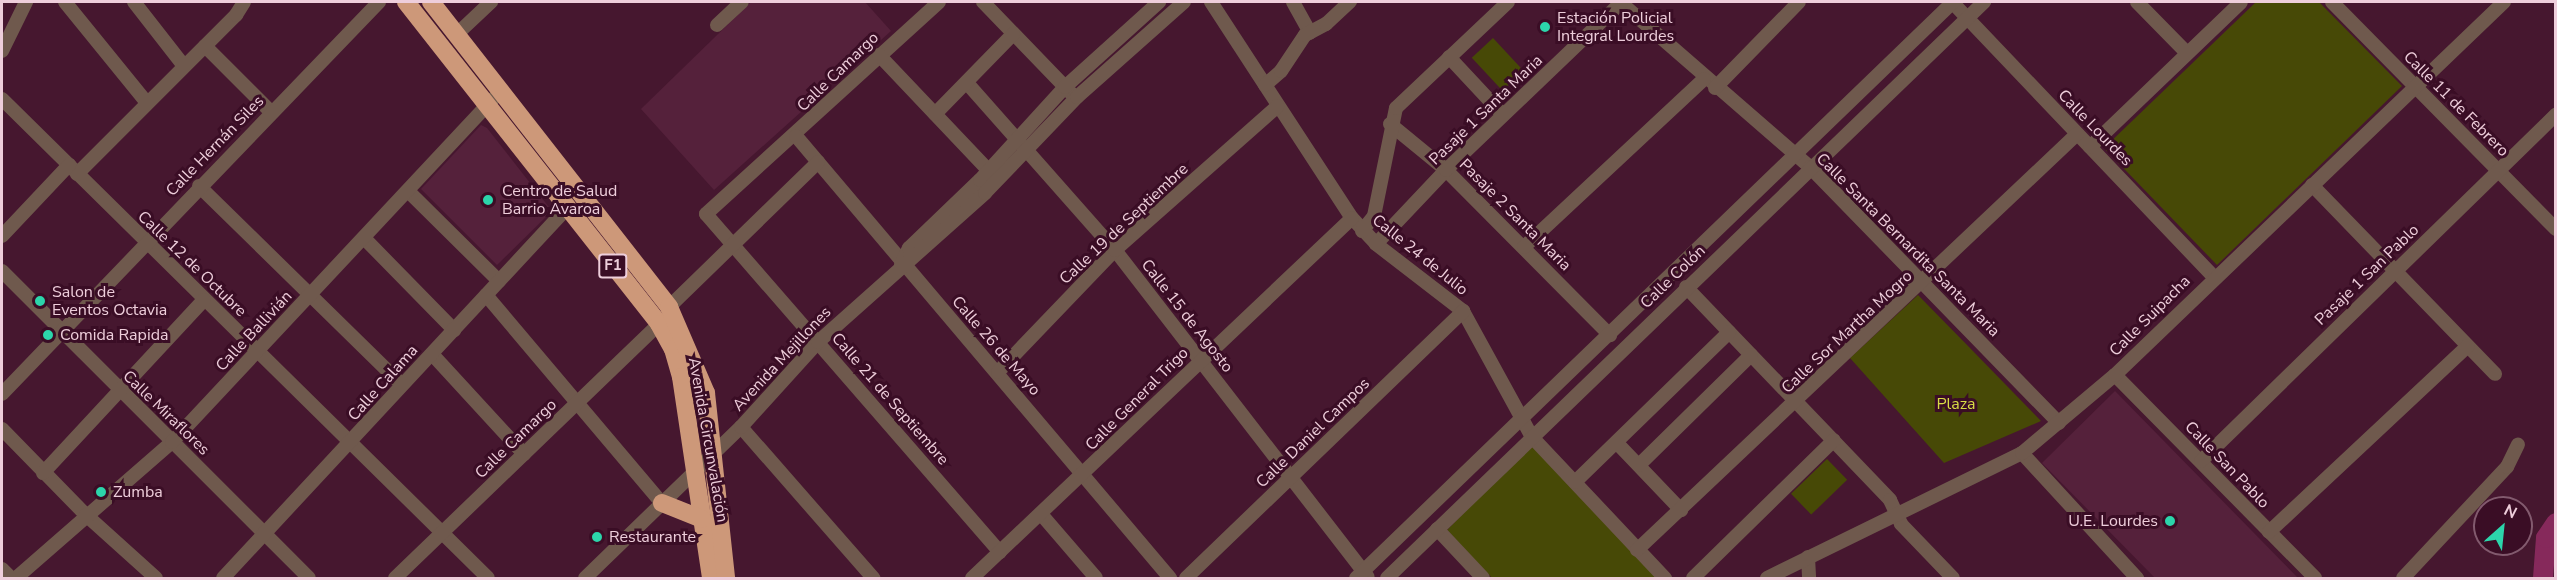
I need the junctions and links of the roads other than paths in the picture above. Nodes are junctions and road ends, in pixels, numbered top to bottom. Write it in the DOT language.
graph roads {
  1 [pos="26,2"];
  2 [pos="65,2"];
  3 [pos="134,2"];
  4 [pos="244,2"];
  5 [pos="379,2"];
  6 [pos="406,2"];
  7 [pos="430,2"];
  8 [pos="491,2"];
  9 [pos="742,2"];
  10 [pos="939,2"];
  11 [pos="983,2"];
  12 [pos="1159,2"];
  13 [pos="1184,2"];
  14 [pos="1211,2"];
  15 [pos="1293,2"];
  16 [pos="1350,2"];
  17 [pos="1508,2"];
  18 [pos="1620,2"];
  19 [pos="1799,2"];
  20 [pos="1953,2"];
  21 [pos="1984,2"];
  22 [pos="2137,2"];
  23 [pos="2241,2"];
  24 [pos="2332,2"];
  25 [pos="2504,2"];
  26 [pos="1168,7"];
  27 [pos="1967,18"];
  28 [pos="717,25"];
  29 [pos="1310,33"];
  30 [pos="457,34"];
  31 [pos="1013,34"];
  32 [pos="205,46"];
  33 [pos="2,51"];
  34 [pos="2187,52"];
  35 [pos="879,55"];
  36 [pos="1449,57"];
  37 [pos="184,66"];
  38 [pos="1704,79"];
  39 [pos="967,83"];
  40 [pos="2414,84"];
  41 [pos="1265,85"];
  42 [pos="1065,87"];
  43 [pos="1715,88"];
  44 [pos="501,91"];
  45 [pos="1077,98"];
  46 [pos="2,99"];
  47 [pos="147,103"];
  48 [pos="488,105"];
  49 [pos="1278,106"];
  50 [pos="271,112"];
  51 [pos="935,114"];
  52 [pos="2556,114"];
  53 [pos="1503,115"];
  54 [pos="1390,124"];
  55 [pos="2078,134"];
  56 [pos="796,136"];
  57 [pos="1022,142"];
  58 [pos="2090,147"];
  59 [pos="1794,156"];
  60 [pos="818,162"];
  61 [pos="1810,167"];
  62 [pos="73,169"];
  63 [pos="988,170"];
  64 [pos="1446,170"];
  65 [pos="2498,170"];
  66 [pos="2312,185"];
  67 [pos="200,186"];
  68 [pos="408,191"];
  69 [pos="567,208"];
  70 [pos="706,214"];
  71 [pos="1352,218"];
  72 [pos="2556,229"];
  73 [pos="1362,231"];
  74 [pos="2,236"];
  75 [pos="364,238"];
  76 [pos="145,241"];
  77 [pos="731,244"];
  78 [pos="1377,244"];
  79 [pos="1524,247"];
  80 [pos="1115,250"];
  81 [pos="901,264"];
  82 [pos="2396,270"];
  83 [pos="2,271"];
  84 [pos="2214,277"];
  85 [pos="499,281"];
  86 [pos="1925,282"];
  87 [pos="1686,287"];
  88 [pos="486,295"];
  89 [pos="310,296"];
  90 [pos="204,300"];
  91 [pos="669,307"];
  92 [pos="1463,311"];
  93 [pos="659,324"];
  94 [pos="454,330"];
  95 [pos="62,331"];
  96 [pos="1729,332"];
  97 [pos="1610,335"];
  98 [pos="818,342"];
  99 [pos="2468,346"];
  100 [pos="259,350"];
  101 [pos="432,354"];
  102 [pos="1752,355"];
  103 [pos="1200,360"];
  104 [pos="998,372"];
  105 [pos="2495,374"];
  106 [pos="2115,375"];
  107 [pos="402,386"];
  108 [pos="119,390"];
  109 [pos="2,394"];
  110 [pos="1797,402"];
  111 [pos="577,403"];
  112 [pos="1522,421"];
  113 [pos="2059,423"];
  114 [pos="741,427"];
  115 [pos="2,429"];
  116 [pos="1532,436"];
  117 [pos="1834,440"];
  118 [pos="352,441"];
  119 [pos="172,442"];
  120 [pos="1617,443"];
  121 [pos="2518,444"];
  122 [pos="2022,453"];
  123 [pos="524,454"];
  124 [pos="713,454"];
  125 [pos="2201,460"];
  126 [pos="1639,465"];
  127 [pos="696,470"];
  128 [pos="43,473"];
  129 [pos="1084,474"];
  130 [pos="1292,476"];
  131 [pos="1575,482"];
  132 [pos="662,503"];
  133 [pos="1681,510"];
  134 [pos="1895,513"];
  135 [pos="86,514"];
  136 [pos="1041,514"];
  137 [pos="702,519"];
  138 [pos="1437,529"];
  139 [pos="2269,531"];
  140 [pos="265,533"];
  141 [pos="440,535"];
  142 [pos="1637,550"];
  143 [pos="1000,552"];
  144 [pos="1808,557"];
  145 [pos="2,569"];
  146 [pos="1363,576"];
  147 [pos="11,579"];
  148 [pos="16,579"];
  149 [pos="156,579"];
  150 [pos="223,579"];
  151 [pos="309,579"];
  152 [pos="395,579"];
  153 [pos="488,579"];
  154 [pos="585,579"];
  155 [pos="711,579"];
  156 [pos="726,579"];
  157 [pos="873,579"];
  158 [pos="972,579"];
  159 [pos="1096,579"];
  160 [pos="1170,579"];
  161 [pos="1186,579"];
  162 [pos="1387,579"];
  163 [pos="1483,579"];
  164 [pos="1665,579"];
  165 [pos="1693,579"];
  166 [pos="1767,579"];
  167 [pos="1809,579"];
  168 [pos="1953,579"];
  169 [pos="2137,579"];
  170 [pos="2315,579"];
  171 [pos="2403,579"];
  1 -- 33 [label="street"];
  2 -- 47 [label="street"];
  3 -- 37 [label="street"];
  4 -- 32 [label="street"];
  5 -- 50 [label="street, Calle Hernán Siles"];
  6 -- 48 [label="highway, Avenida Circunvalación / F1"];
  7 -- 30 [label="highway, Avenida Circunvalación / F1"];
  8 -- 30 [label="street"];
  9 -- 28 [label="street"];
  10 -- 35 [label="street, Calle Camargo"];
  11 -- 31 [label="street"];
  12 -- 42 [label="street, Avenida Mejillones"];
  13 -- 26 [label="street, Avenida Mejillones"];
  14 -- 41 [label="street, Calle 24 de Julio"];
  15 -- 29 [label="street"];
  16 -- 29 [label="street"];
  17 -- 36 [label="street"];
  18 -- 38 [label="street, Calle Santa Bernardita Santa Maria"];
  18 -- 53 [label="street, Pasaje 1 Santa Maria"];
  19 -- 43 [label="street"];
  20 -- 27 [label="street, Calle Lourdes"];
  20 -- 59 [label="street, Calle Colón"];
  21 -- 27 [label="street, Calle Colón"];
  22 -- 34 [label="street"];
  23 -- 34 [label="street"];
  24 -- 40 [label="street, Calle 11 de Febrero"];
  25 -- 40 [label="street, Calle Suipacha"];
  26 -- 45 [label="street, Avenida Mejillones"];
  27 -- 55 [label="street, Calle Lourdes"];
  27 -- 61 [label="street, Calle Colón"];
  29 -- 41 [label="street"];
  30 -- 44 [label="highway, Avenida Circunvalación / F1"];
  31 -- 39 [label="street"];
  31 -- 42 [label="street"];
  32 -- 37 [label="street"];
  32 -- 50 [label="street"];
  34 -- 58 [label="street"];
  35 -- 51 [label="street"];
  35 -- 56 [label="street, Calle Camargo"];
  36 -- 53 [label="street"];
  36 -- 54 [label="street"];
  37 -- 47 [label="street"];
  38 -- 43 [label="street, Calle Santa Bernardita Santa Maria"];
  38 -- 79 [label="street"];
  39 -- 51 [label="street"];
  39 -- 57 [label="street, Calle 15 de Agosto"];
  40 -- 65 [label="street, Calle 11 de Febrero"];
  40 -- 66 [label="street, Calle Suipacha"];
  41 -- 49 [label="street, Calle 24 de Julio"];
  42 -- 45 [label="street"];
  42 -- 57 [label="street, Avenida Mejillones"];
  43 -- 59 [label="street, Calle Santa Bernardita Santa Maria"];
  44 -- 48 [label="street, Calle Ballivián"];
  44 -- 91 [label="highway, Avenida Circunvalación / F1"];
  45 -- 57 [label="street, Avenida Mejillones"];
  46 -- 62 [label="street, Calle 12 de Octubre"];
  47 -- 62 [label="street"];
  48 -- 68 [label="street, Calle Ballivián"];
  48 -- 69 [label="highway, Avenida Circunvalación / F1"];
  49 -- 71 [label="street, Calle 24 de Julio"];
  49 -- 80 [label="street, Calle 19 de Septiembre"];
  50 -- 67 [label="street, Calle Hernán Siles"];
  51 -- 63 [label="street"];
  52 -- 65 [label="street, Pasaje 1 San Pablo"];
  53 -- 64 [label="street, Pasaje 1 Santa Maria"];
  54 -- 64 [label="street, Pasaje 2 Santa Maria"];
  54 -- 73 [label="street"];
  55 -- 58 [label="street, Calle Lourdes"];
  55 -- 86 [label="street, Calle Sor Martha Mogro"];
  56 -- 60 [label="street, Calle 26 de Mayo"];
  56 -- 70 [label="street, Calle Camargo"];
  57 -- 63 [label="street, Avenida Mejillones"];
  57 -- 80 [label="street, Calle 15 de Agosto"];
  57 -- 81 [label="street, Avenida Mejillones"];
  58 -- 84 [label="street, Calle Lourdes"];
  59 -- 61 [label="street, Calle Santa Bernardita Santa Maria"];
  59 -- 97 [label="street, Calle Colón"];
  60 -- 77 [label="street"];
  60 -- 81 [label="street, Calle 26 de Mayo"];
  61 -- 86 [label="street, Calle Santa Bernardita Santa Maria"];
  61 -- 87 [label="street, Calle Colón"];
  62 -- 74 [label="street"];
  62 -- 76 [label="street, Calle 12 de Octubre"];
  63 -- 81 [label="street, Avenida Mejillones"];
  64 -- 78 [label="street, Pasaje 1 Santa Maria"];
  64 -- 79 [label="street, Pasaje 2 Santa Maria"];
  65 -- 72 [label="street, Calle 11 de Febrero"];
  65 -- 82 [label="street, Pasaje 1 San Pablo"];
  66 -- 82 [label="street"];
  66 -- 84 [label="street, Calle Suipacha"];
  67 -- 76 [label="street, Calle Hernán Siles"];
  67 -- 89 [label="street"];
  68 -- 75 [label="street, Calle Ballivián"];
  68 -- 85 [label="street"];
  69 -- 85 [label="street, Calle Calama"];
  69 -- 93 [label="highway, Avenida Circunvalación / F1"];
  70 -- 77 [label="street, Calle 21 de Septiembre"];
  71 -- 73 [label="street, Calle 24 de Julio"];
  71 -- 103 [label="street, Calle General Trigo"];
  73 -- 78 [label="street, Calle 24 de Julio"];
  75 -- 89 [label="street, Calle Ballivián"];
  75 -- 94 [label="street"];
  76 -- 90 [label="street, Calle 12 de Octubre"];
  76 -- 95 [label="street, Calle Hernán Siles"];
  77 -- 91 [label="street"];
  77 -- 98 [label="street, Calle 21 de Septiembre"];
  78 -- 92 [label="street, Calle 24 de Julio"];
  79 -- 97 [label="street, Pasaje 2 Santa Maria"];
  80 -- 103 [label="street, Calle 15 de Agosto"];
  80 -- 104 [label="street, Calle 19 de Septiembre"];
  81 -- 98 [label="street, Avenida Mejillones"];
  81 -- 104 [label="street, Calle 26 de Mayo"];
  82 -- 99 [label="street"];
  82 -- 125 [label="street, Pasaje 1 San Pablo"];
  83 -- 95 [label="street, Calle Miraflores"];
  84 -- 106 [label="street, Calle Suipacha"];
  85 -- 88 [label="street, Calle Calama"];
  86 -- 110 [label="street, Calle Sor Martha Mogro"];
  86 -- 113 [label="street, Calle Santa Bernardita Santa Maria"];
  87 -- 96 [label="street"];
  87 -- 116 [label="street, Calle Colón"];
  88 -- 94 [label="street, Calle Calama"];
  88 -- 111 [label="street"];
  89 -- 100 [label="street, Calle Ballivián"];
  89 -- 107 [label="street"];
  90 -- 100 [label="street, Calle 12 de Octubre"];
  90 -- 108 [label="street"];
  91 -- 124 [label="highway, Avenida Circunvalación / F1"];
  92 -- 112 [label="street, Calle 24 de Julio"];
  92 -- 130 [label="street, Calle Daniel Campos"];
  93 -- 111 [label="street, Calle Camargo"];
  93 -- 127 [label="highway, Avenida Circunvalación / F1"];
  94 -- 101 [label="street, Calle Calama"];
  95 -- 108 [label="street, Calle Miraflores"];
  95 -- 109 [label="street, Calle Hernán Siles"];
  96 -- 102 [label="street"];
  96 -- 120 [label="street"];
  97 -- 112 [label="street, Calle Colón"];
  98 -- 114 [label="street, Avenida Mejillones"];
  98 -- 143 [label="street, Calle 21 de Septiembre"];
  99 -- 105 [label="street"];
  99 -- 139 [label="street"];
  100 -- 118 [label="street, Calle 12 de Octubre"];
  100 -- 119 [label="street, Calle Ballivián"];
  101 -- 107 [label="street, Calle Calama"];
  101 -- 123 [label="street"];
  102 -- 110 [label="street"];
  102 -- 126 [label="street"];
  103 -- 129 [label="street, Calle General Trigo"];
  103 -- 130 [label="street, Calle 15 de Agosto"];
  104 -- 129 [label="street, Calle 26 de Mayo"];
  106 -- 113 [label="street, Calle Suipacha"];
  106 -- 125 [label="street, Calle San Pablo"];
  107 -- 118 [label="street, Calle Calama"];
  108 -- 119 [label="street, Calle Miraflores"];
  108 -- 128 [label="street"];
  110 -- 117 [label="street"];
  110 -- 133 [label="street, Calle Sor Martha Mogro"];
  111 -- 123 [label="street, Calle Camargo"];
  111 -- 132 [label="street"];
  112 -- 116 [label="street, Calle 24 de Julio"];
  112 -- 146 [label="street, Calle Colón"];
  113 -- 122 [label="street, Calle Suipacha"];
  114 -- 124 [label="street, Avenida Mejillones"];
  114 -- 157 [label="street"];
  115 -- 128 [label="street"];
  116 -- 131 [label="street, Calle 24 de Julio"];
  116 -- 138 [label="street, Calle Colón"];
  117 -- 134 [label="street"];
  117 -- 165 [label="street"];
  118 -- 140 [label="street, Calle Calama"];
  118 -- 141 [label="street, Calle 12 de Octubre"];
  119 -- 135 [label="street, Calle Ballivián"];
  119 -- 140 [label="street, Calle Miraflores"];
  120 -- 126 [label="street"];
  120 -- 131 [label="street"];
  121 -- 171 [label="street"];
  122 -- 134 [label="street, Calle Suipacha"];
  122 -- 169 [label="street"];
  123 -- 141 [label="street, Calle Camargo"];
  124 -- 127 [label="street, Avenida Mejillones"];
  124 -- 156 [label="highway, Avenida Circunvalación / F1"];
  125 -- 139 [label="street, Calle San Pablo"];
  126 -- 133 [label="street"];
  127 -- 132 [label="street, Avenida Mejillones"];
  127 -- 137 [label="highway, Avenida Circunvalación / F1"];
  128 -- 135 [label="street"];
  129 -- 136 [label="street, Calle General Trigo"];
  129 -- 160 [label="street, Calle 26 de Mayo"];
  130 -- 146 [label="street, Calle 15 de Agosto"];
  130 -- 161 [label="street, Calle Daniel Campos"];
  131 -- 142 [label="street, Calle 24 de Julio"];
  132 -- 137 [label="highway"];
  132 -- 154 [label="street, Avenida Mejillones"];
  133 -- 142 [label="street, Calle Sor Martha Mogro"];
  134 -- 144 [label="street, Calle Suipacha"];
  134 -- 168 [label="street"];
  135 -- 148 [label="street, Calle Ballivián"];
  135 -- 149 [label="street"];
  136 -- 143 [label="street, Calle General Trigo"];
  136 -- 159 [label="street"];
  137 -- 155 [label="highway, Avenida Circunvalación / F1"];
  138 -- 162 [label="street, Calle Colón"];
  138 -- 163 [label="street"];
  139 -- 170 [label="street, Calle San Pablo"];
  140 -- 150 [label="street, Calle Calama"];
  140 -- 151 [label="street, Calle Miraflores"];
  141 -- 152 [label="street, Calle Camargo"];
  141 -- 153 [label="street, Calle 12 de Octubre"];
  142 -- 164 [label="street, Calle 24 de Julio"];
  143 -- 158 [label="street, Calle General Trigo"];
  144 -- 166 [label="street, Calle Suipacha"];
  144 -- 167 [label="street"];
  145 -- 147 [label="street"];
}
